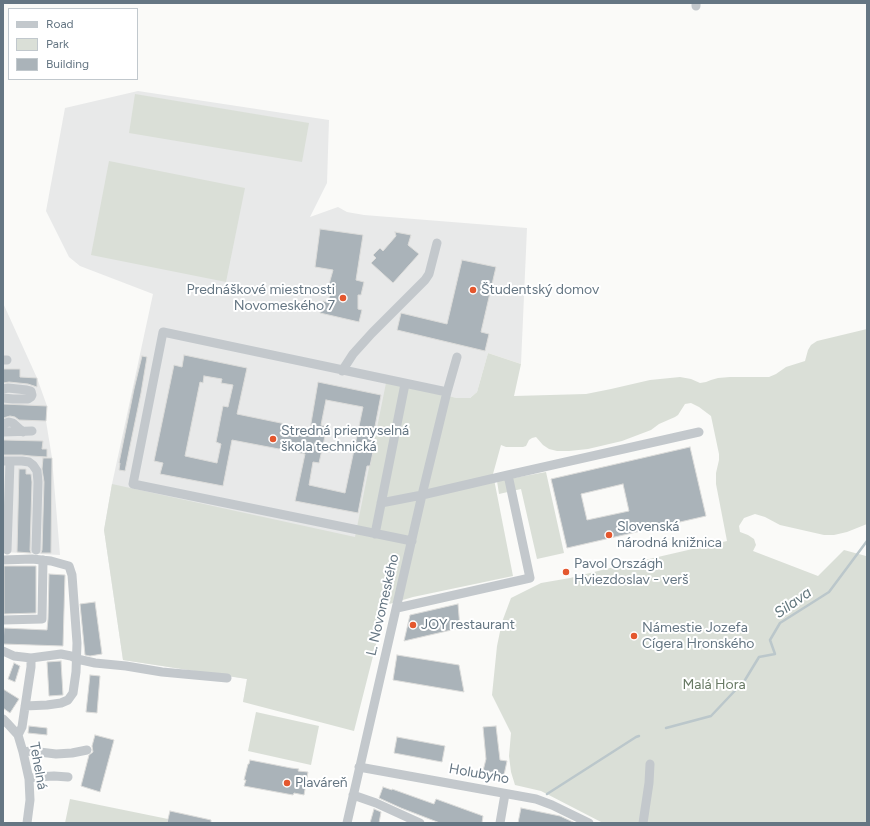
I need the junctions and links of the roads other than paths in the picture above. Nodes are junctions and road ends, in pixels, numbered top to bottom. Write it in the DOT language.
graph roads {
  1 [pos="437,243"];
  2 [pos="458,357"];
  3 [pos="342,371"];
  4 [pos="405,384"];
  5 [pos="3,389"];
  6 [pos="447,392"];
  7 [pos="3,398"];
  8 [pos="3,424"];
  9 [pos="3,432"];
  10 [pos="699,432"];
  11 [pos="6,461"];
  12 [pos="508,475"];
  13 [pos="422,495"];
  14 [pos="381,503"];
  15 [pos="375,534"];
  16 [pos="412,541"];
  17 [pos="7,550"];
  18 [pos="36,550"];
  19 [pos="3,560"];
  20 [pos="43,560"];
  21 [pos="397,608"];
  22 [pos="3,620"];
  23 [pos="3,651"];
  24 [pos="31,658"];
  25 [pos="77,660"];
  26 [pos="227,678"];
  27 [pos="25,706"];
  28 [pos="3,720"];
  29 [pos="18,735"];
  30 [pos="87,750"];
  31 [pos="23,752"];
  32 [pos="650,764"];
  33 [pos="359,767"];
  34 [pos="68,777"];
  35 [pos="29,779"];
  36 [pos="505,794"];
  37 [pos="353,795"];
  38 [pos="27,823"];
  39 [pos="346,823"];
  40 [pos="420,823"];
  41 [pos="500,823"];
  42 [pos="589,823"];
  43 [pos="643,823"];
  1 -- 3 [label="street"];
  2 -- 6 [label="street, L. Novomeského"];
  3 -- 4 [label="street"];
  3 -- 15 [label="street"];
  4 -- 6 [label="street"];
  4 -- 14 [label="street"];
  5 -- 7 [label="street"];
  6 -- 13 [label="street, L. Novomeského"];
  8 -- 9 [label="street"];
  10 -- 12 [label="street"];
  11 -- 17 [label="street"];
  11 -- 18 [label="street"];
  12 -- 13 [label="street"];
  12 -- 21 [label="street"];
  13 -- 14 [label="street"];
  13 -- 16 [label="street, L. Novomeského"];
  14 -- 15 [label="street"];
  15 -- 16 [label="street"];
  16 -- 21 [label="street, L. Novomeského"];
  19 -- 20 [label="street"];
  20 -- 22 [label="street"];
  20 -- 25 [label="street"];
  21 -- 33 [label="street, L. Novomeského"];
  23 -- 24 [label="street"];
  24 -- 25 [label="street"];
  24 -- 27 [label="street"];
  25 -- 26 [label="street"];
  25 -- 27 [label="street"];
  27 -- 29 [label="street"];
  28 -- 29 [label="street, Tehelná"];
  29 -- 31 [label="street, Tehelná"];
  30 -- 31 [label="street"];
  31 -- 35 [label="street, Tehelná"];
  32 -- 43 [label="street"];
  33 -- 36 [label="street, Holubyho"];
  33 -- 37 [label="street, L. Novomeského"];
  34 -- 35 [label="street"];
  35 -- 38 [label="street, Tehelná"];
  36 -- 41 [label="street"];
  36 -- 42 [label="street, Holubyho"];
  37 -- 39 [label="street, L. Novomeského"];
  37 -- 40 [label="street"];
}
